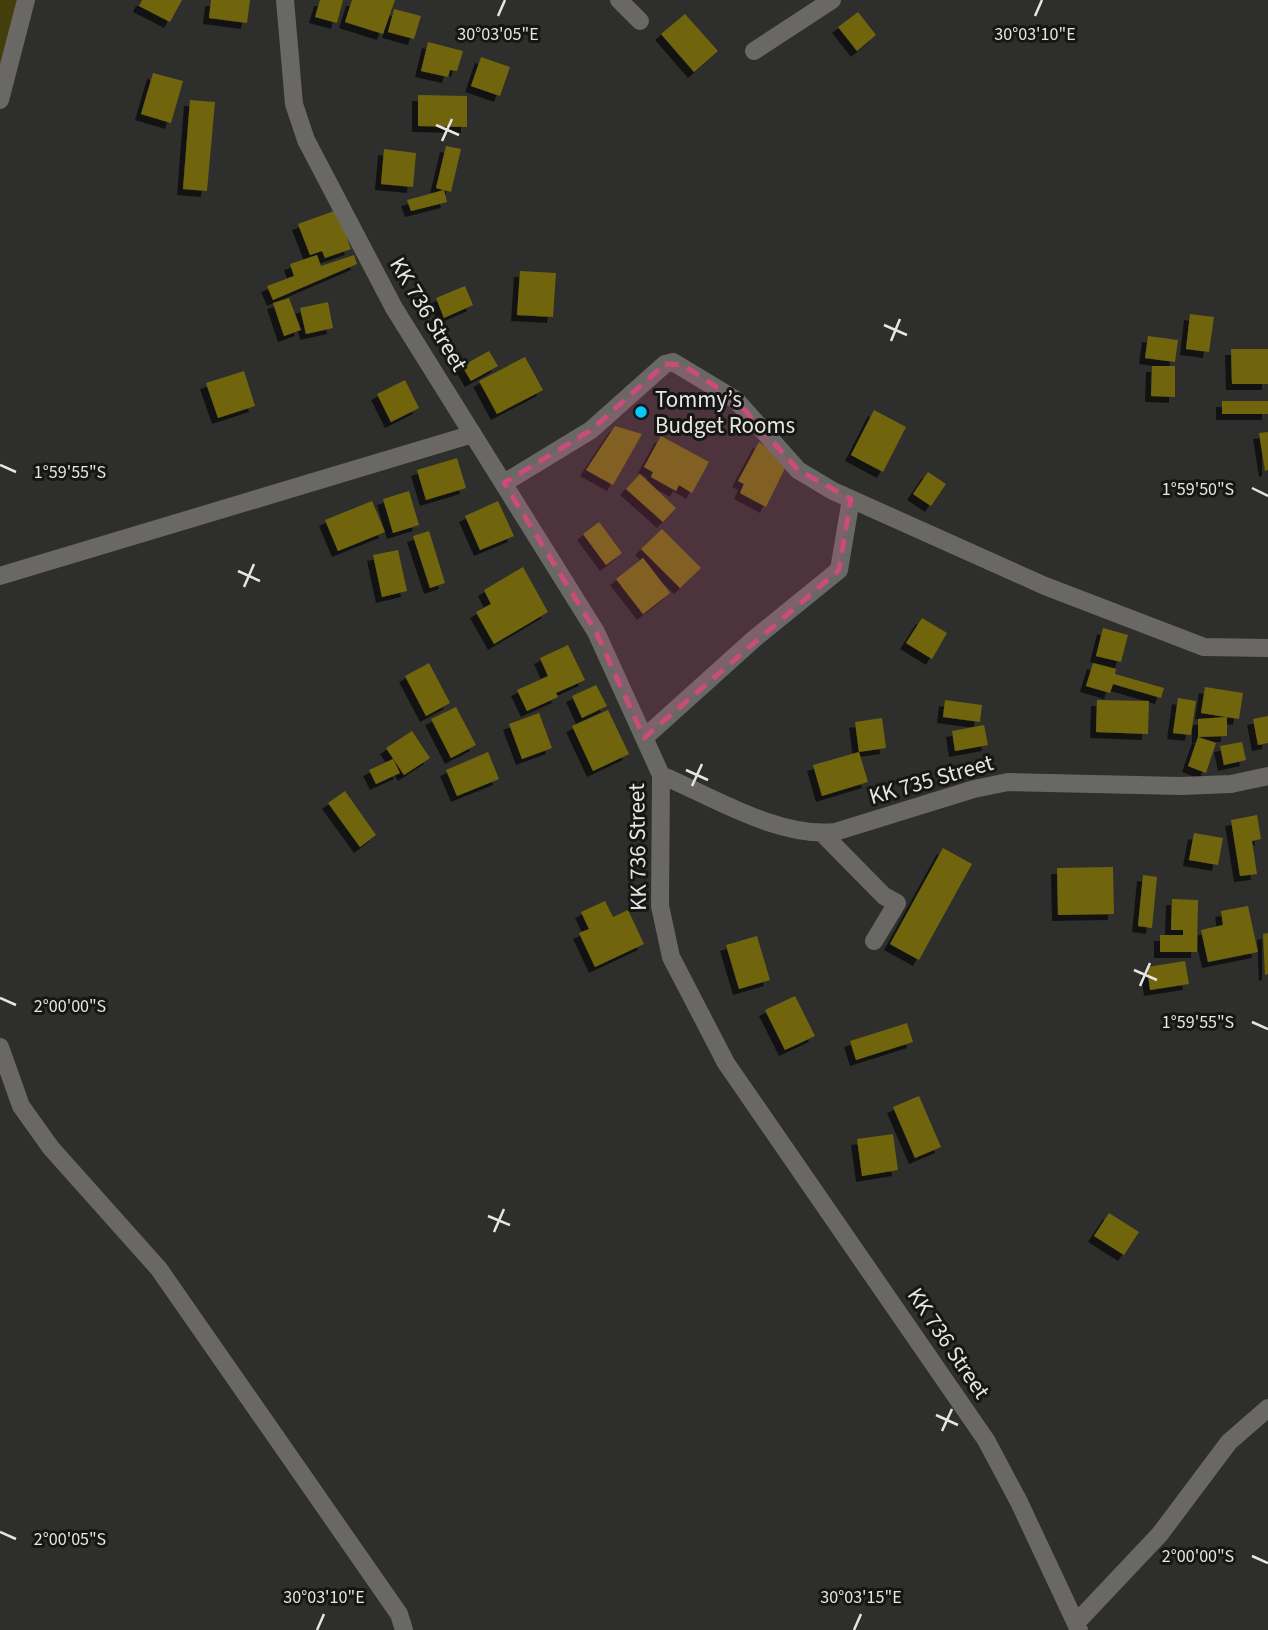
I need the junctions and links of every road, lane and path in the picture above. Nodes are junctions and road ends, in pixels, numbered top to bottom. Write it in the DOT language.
graph roads {
  1 [pos="26,0"];
  2 [pos="285,0"];
  3 [pos="619,0"];
  4 [pos="832,0"];
  5 [pos="640,21"];
  6 [pos="754,51"];
  7 [pos="0,100"];
  8 [pos="473,434"];
  9 [pos="504,483"];
  10 [pos="851,499"];
  11 [pos="0,576"];
  12 [pos="1268,648"];
  13 [pos="644,738"];
  14 [pos="661,775"];
  15 [pos="1268,776"];
  16 [pos="822,833"];
  17 [pos="874,941"];
  18 [pos="0,1047"];
  19 [pos="1268,1408"];
  20 [pos="1077,1626"];
  21 [pos="404,1630"];
  1 -- 7 [label="street"];
  2 -- 8 [label="street, KK 736 Street"];
  3 -- 5 [label="street"];
  4 -- 6 [label="street"];
  8 -- 9 [label="street, KK 736 Street"];
  8 -- 11 [label="street"];
  9 -- 10 [label="street"];
  9 -- 13 [label="street, KK 736 Street"];
  10 -- 12 [label="street"];
  10 -- 13 [label="street"];
  13 -- 14 [label="street, KK 736 Street"];
  14 -- 16 [label="street, KK 735 Street"];
  14 -- 20 [label="street, KK 736 Street"];
  15 -- 16 [label="street, KK 735 Street"];
  16 -- 17 [label="street"];
  18 -- 21 [label="street"];
  19 -- 20 [label="street"];
}
